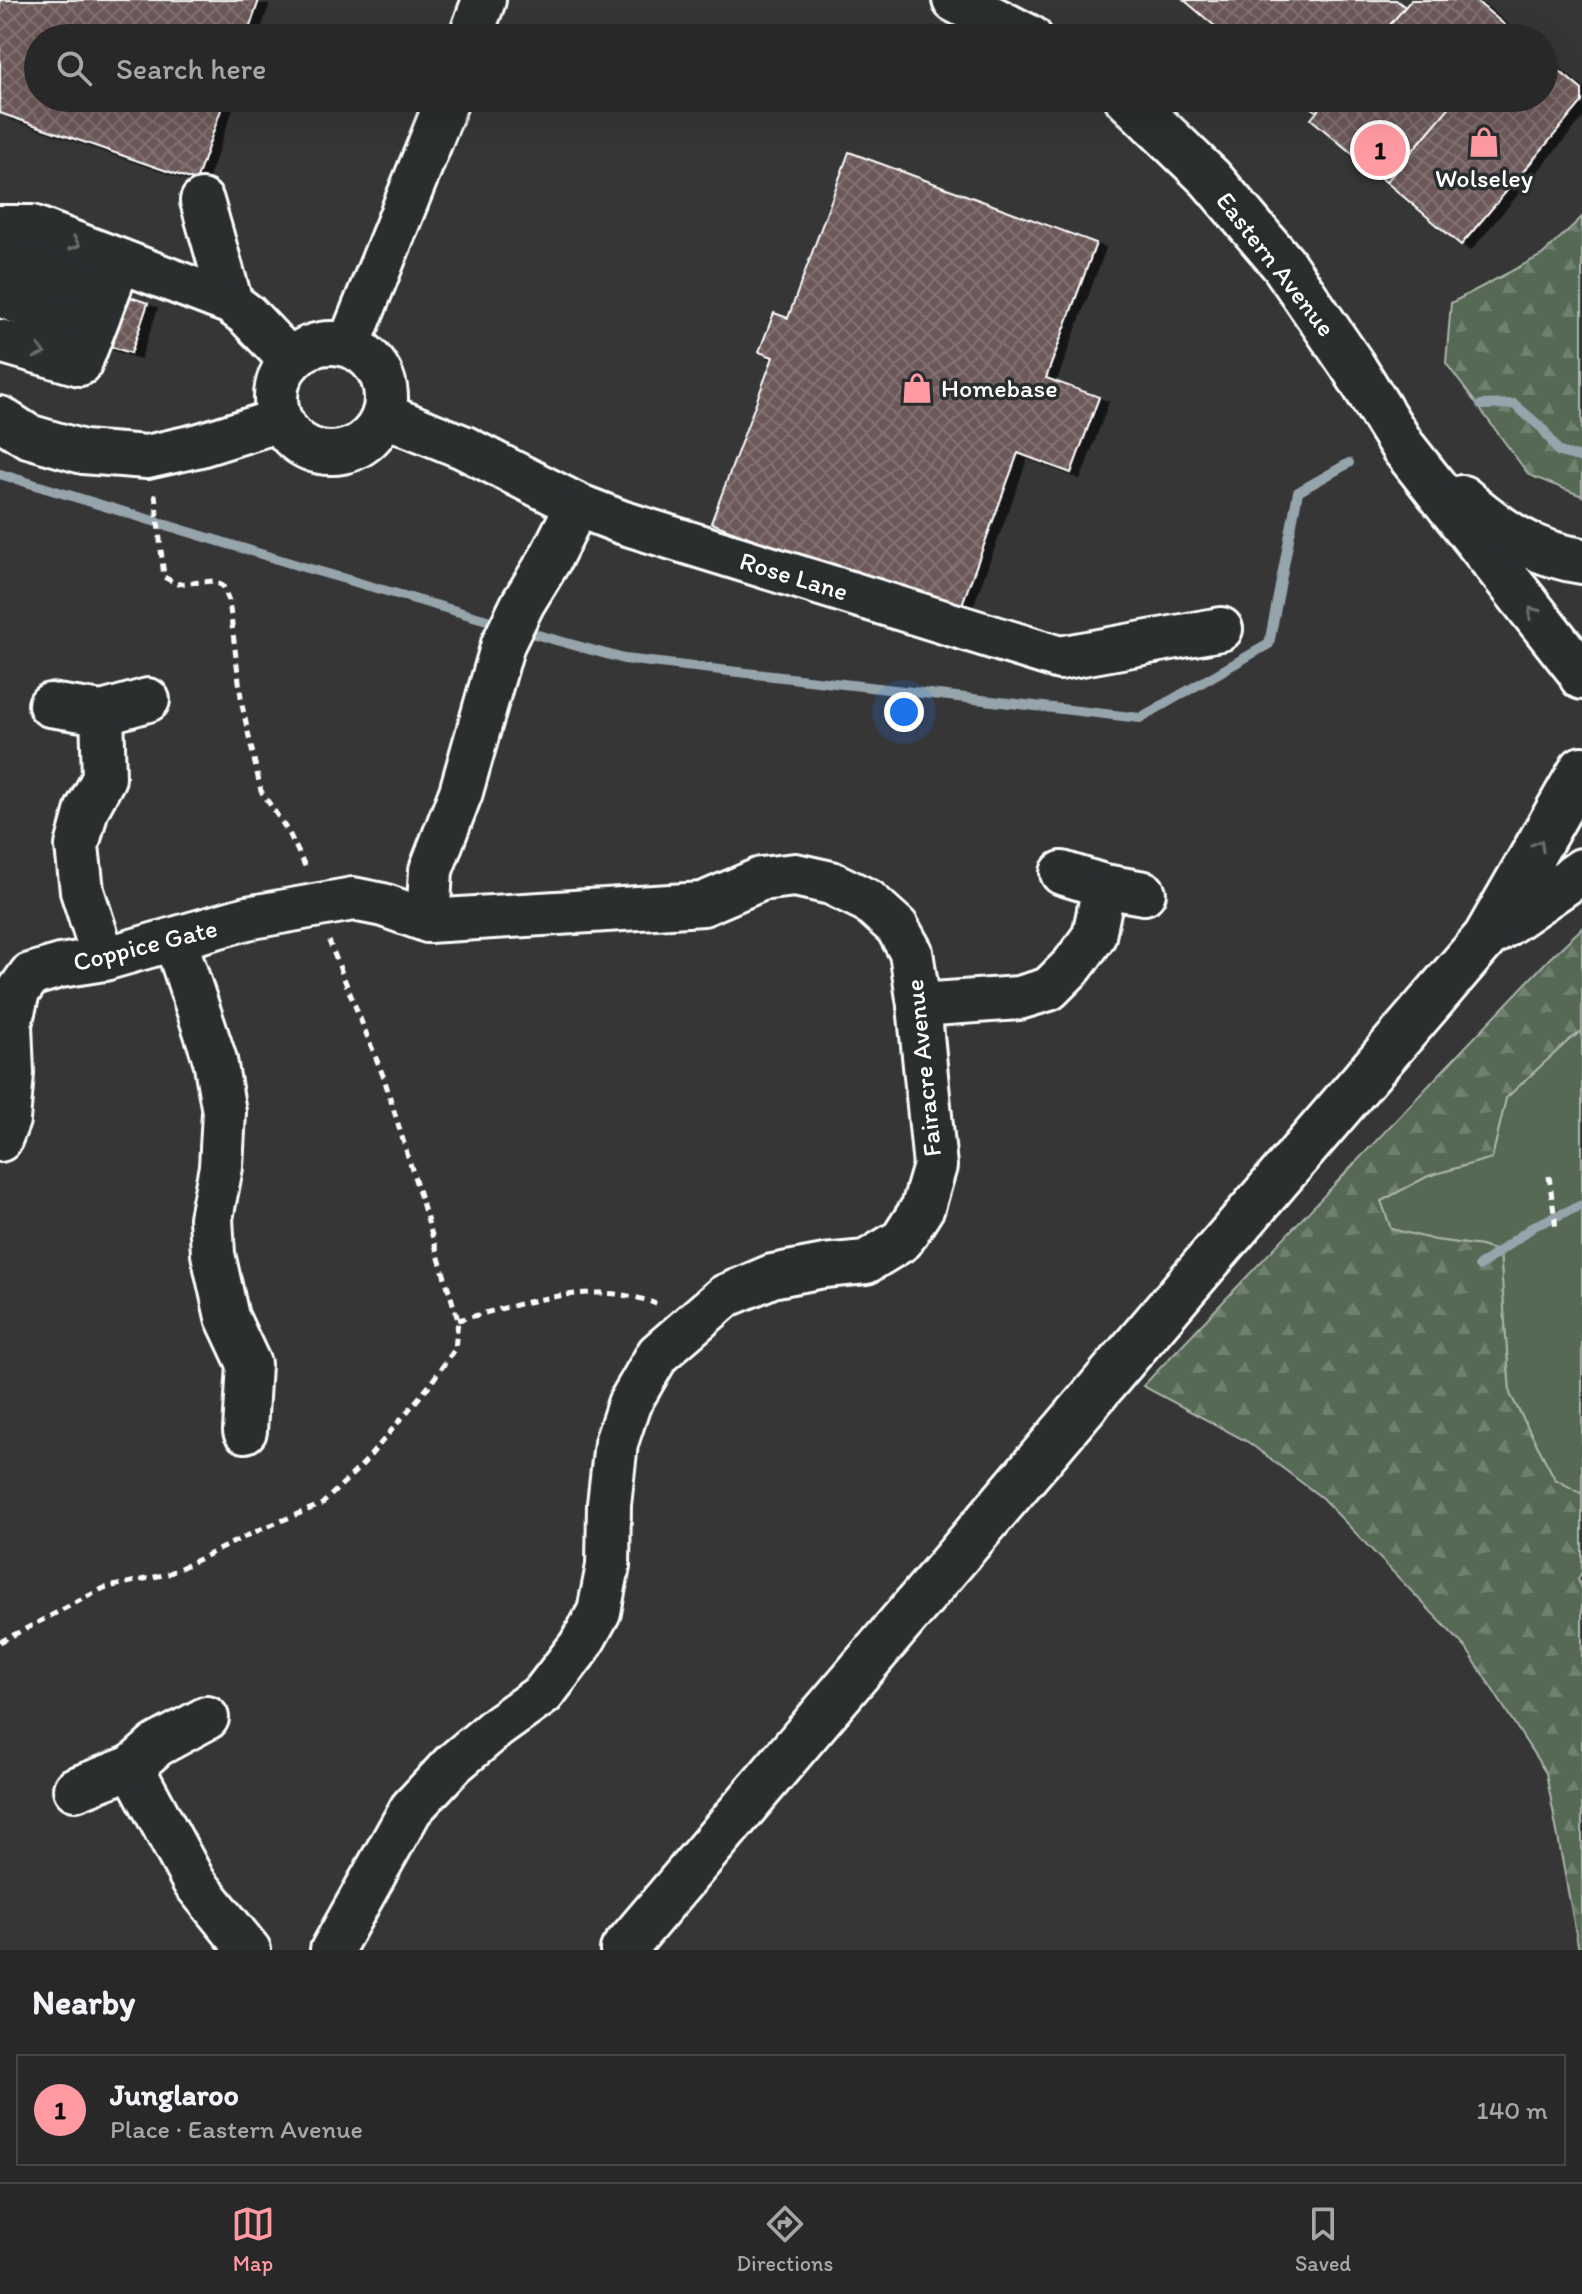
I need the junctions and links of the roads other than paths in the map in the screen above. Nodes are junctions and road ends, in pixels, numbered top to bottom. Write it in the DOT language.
graph roads {
  1 [pos="484,0"];
  2 [pos="955,0"];
  3 [pos="475,24"];
  4 [pos="1002,24"];
  5 [pos="442,112"];
  6 [pos="1142,112"];
  7 [pos="202,201"];
  8 [pos="0,227"];
  9 [pos="0,256"];
  10 [pos="0,295"];
  11 [pos="106,296"];
  12 [pos="231,303"];
  13 [pos="0,341"];
  14 [pos="349,345"];
  15 [pos="290,360"];
  16 [pos="384,415"];
  17 [pos="0,418"];
  18 [pos="280,420"];
  19 [pos="1403,447"];
  20 [pos="577,505"];
  21 [pos="1582,561"];
  22 [pos="1221,629"];
  23 [pos="1582,674"];
  24 [pos="148,700"];
  25 [pos="50,705"];
  26 [pos="102,713"];
  27 [pos="1582,769"];
  28 [pos="1582,871"];
  29 [pos="1062,873"];
  30 [pos="428,921"];
  31 [pos="1486,937"];
  32 [pos="175,940"];
  33 [pos="104,959"];
  34 [pos="919,1005"];
  35 [pos="0,1140"];
  36 [pos="245,1431"];
  37 [pos="207,1718"];
  38 [pos="132,1767"];
  39 [pos="75,1789"];
  40 [pos="249,1950"];
  41 [pos="332,1950"];
  42 [pos="623,1950"];
  1 -- 3 [label="street"];
  2 -- 4 [label="main road"];
  5 -- 14 [label="street"];
  6 -- 19 [label="main road, Eastern Avenue"];
  7 -- 12 [label="street"];
  8 -- 11 [label="street, one-way"];
  9 -- 11 [label="street"];
  10 -- 11 [label="street"];
  11 -- 12 [label="street"];
  13 -- 11 [label="street, one-way"];
  12 -- 15 [label="street"];
  14 -- 15 [label="street"];
  14 -- 16 [label="street"];
  15 -- 18 [label="street"];
  16 -- 18 [label="street"];
  16 -- 20 [label="street, Rose Lane"];
  17 -- 18 [label="street"];
  19 -- 21 [label="main road, Eastern Avenue"];
  23 -- 19 [label="main road, Eastern Avenue, one-way"];
  20 -- 22 [label="street, Rose Lane"];
  20 -- 30 [label="street"];
  24 -- 26 [label="street"];
  25 -- 26 [label="street"];
  26 -- 33 [label="street"];
  31 -- 27 [label="main road, one-way"];
  28 -- 31 [label="main road"];
  29 -- 34 [label="street"];
  30 -- 32 [label="street, Coppice Gate"];
  30 -- 34 [label="street, Fairacre Avenue"];
  31 -- 42 [label="main road"];
  32 -- 33 [label="street, Coppice Gate"];
  32 -- 36 [label="street"];
  33 -- 35 [label="street, Coppice Gate"];
  34 -- 41 [label="street, Fairacre Avenue"];
  37 -- 38 [label="street"];
  38 -- 39 [label="street"];
  38 -- 40 [label="street"];
}
